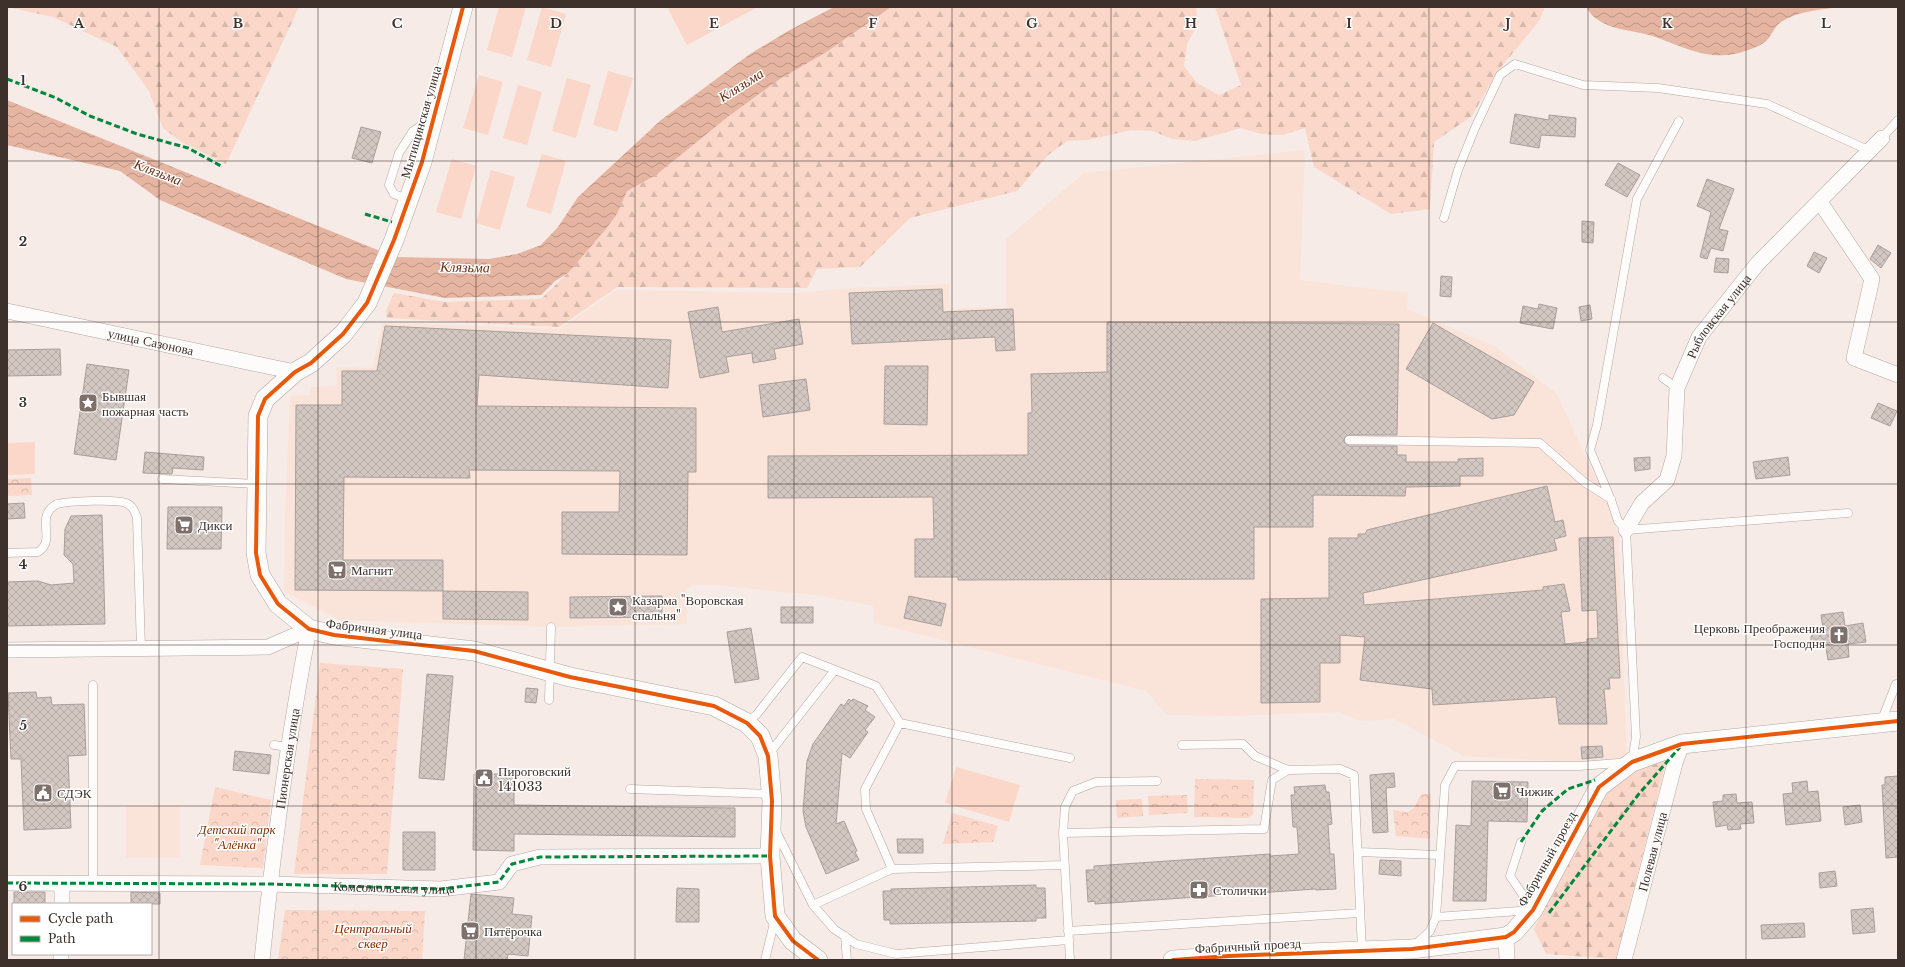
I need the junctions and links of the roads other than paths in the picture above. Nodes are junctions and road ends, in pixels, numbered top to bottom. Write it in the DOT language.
graph roads {
  1 [pos="463,7"];
  2 [pos="1898,120"];
  3 [pos="1679,121"];
  4 [pos="1882,138"];
  5 [pos="1870,151"];
  6 [pos="1820,202"];
  7 [pos="1444,218"];
  8 [pos="367,303"];
  9 [pos="7,311"];
  10 [pos="295,372"];
  11 [pos="1898,375"];
  12 [pos="1663,378"];
  13 [pos="1677,388"];
  14 [pos="1349,440"];
  15 [pos="162,479"];
  16 [pos="257,484"];
  17 [pos="1611,500"];
  18 [pos="1848,513"];
  19 [pos="1626,530"];
  20 [pos="7,553"];
  21 [pos="551,627"];
  22 [pos="309,629"];
  23 [pos="141,649"];
  24 [pos="7,650"];
  25 [pos="834,670"];
  26 [pos="551,671"];
  27 [pos="1898,684"];
  28 [pos="94,685"];
  29 [pos="549,700"];
  30 [pos="1889,722"];
  31 [pos="747,723"];
  32 [pos="900,723"];
  33 [pos="1682,744"];
  34 [pos="1182,745"];
  35 [pos="768,756"];
  36 [pos="1070,758"];
  37 [pos="1632,762"];
  38 [pos="1288,770"];
  39 [pos="1157,781"];
  40 [pos="630,789"];
  41 [pos="771,794"];
  42 [pos="771,822"];
  43 [pos="1063,833"];
  44 [pos="1521,842"];
  45 [pos="1358,852"];
  46 [pos="1439,855"];
  47 [pos="770,856"];
  48 [pos="1065,865"];
  49 [pos="892,869"];
  50 [pos="7,883"];
  51 [pos="62,884"];
  52 [pos="93,884"];
  53 [pos="270,884"];
  54 [pos="62,903"];
  55 [pos="813,905"];
  56 [pos="1533,910"];
  57 [pos="1360,913"];
  58 [pos="775,916"];
  59 [pos="1436,917"];
  60 [pos="1068,930"];
  61 [pos="845,936"];
  62 [pos="1506,937"];
  63 [pos="1069,940"];
  64 [pos="1412,949"];
  65 [pos="1362,951"];
  66 [pos="1229,958"];
  67 [pos="262,960"];
  68 [pos="765,960"];
  69 [pos="818,960"];
  70 [pos="847,960"];
  71 [pos="1070,960"];
  72 [pos="1173,960"];
  73 [pos="1507,960"];
  74 [pos="1624,960"];
  1 -- 8 [label="street, Мытищинская улица"];
  2 -- 4 [label="lane"];
  3 -- 17 [label="lane"];
  4 -- 5 [label="street, Рыбловская улица"];
  5 -- 6 [label="street, Рыбловская улица"];
  5 -- 7 [label="lane"];
  6 -- 11 [label="street"];
  6 -- 13 [label="street, Рыбловская улица"];
  8 -- 10 [label="street, Фабричная улица"];
  9 -- 10 [label="street, улица Сазонова"];
  10 -- 16 [label="street, Фабричная улица"];
  12 -- 13 [label="lane"];
  13 -- 19 [label="street, Рыбловская улица"];
  14 -- 17 [label="lane"];
  15 -- 16 [label="lane"];
  16 -- 22 [label="street, Фабричная улица"];
  17 -- 19 [label="lane"];
  18 -- 19 [label="lane"];
  19 -- 37 [label="lane"];
  20 -- 23 [label="lane"];
  21 -- 26 [label="lane"];
  22 -- 23 [label="street"];
  22 -- 26 [label="street, Фабричная улица"];
  22 -- 53 [label="street, Пионерская улица"];
  23 -- 24 [label="street"];
  25 -- 31 [label="lane"];
  25 -- 32 [label="lane"];
  25 -- 35 [label="lane"];
  26 -- 29 [label="lane"];
  26 -- 31 [label="street, Фабричная улица"];
  27 -- 30 [label="lane"];
  28 -- 52 [label="lane"];
  30 -- 33 [label="street, Фабричный проезд"];
  31 -- 35 [label="street"];
  32 -- 36 [label="lane"];
  32 -- 49 [label="lane"];
  33 -- 37 [label="street, Фабричный проезд"];
  33 -- 74 [label="street, Полевая улица"];
  34 -- 38 [label="lane"];
  35 -- 41 [label="street"];
  37 -- 46 [label="lane"];
  37 -- 56 [label="street, Фабричный проезд"];
  38 -- 43 [label="lane"];
  38 -- 45 [label="lane"];
  39 -- 43 [label="lane"];
  40 -- 41 [label="lane"];
  41 -- 42 [label="street"];
  42 -- 47 [label="street"];
  42 -- 55 [label="lane"];
  43 -- 48 [label="lane"];
  44 -- 56 [label="lane"];
  45 -- 46 [label="lane"];
  45 -- 57 [label="lane"];
  46 -- 59 [label="lane"];
  47 -- 53 [label="street, Комсомольская улица"];
  47 -- 58 [label="street"];
  48 -- 49 [label="lane"];
  48 -- 60 [label="lane"];
  49 -- 55 [label="lane"];
  50 -- 51 [label="street, Комсомольская улица"];
  51 -- 52 [label="street, Комсомольская улица"];
  51 -- 54 [label="street"];
  52 -- 53 [label="street, Комсомольская улица"];
  53 -- 67 [label="street, Пионерская улица"];
  55 -- 61 [label="lane"];
  56 -- 59 [label="lane"];
  56 -- 62 [label="street, Фабричный проезд"];
  57 -- 60 [label="lane"];
  57 -- 65 [label="lane"];
  58 -- 68 [label="lane"];
  58 -- 69 [label="street"];
  59 -- 64 [label="lane"];
  60 -- 63 [label="lane"];
  61 -- 63 [label="lane"];
  61 -- 70 [label="lane"];
  62 -- 64 [label="street, Фабричный проезд"];
  62 -- 73 [label="street"];
  63 -- 71 [label="lane"];
  64 -- 65 [label="street, Фабричный проезд"];
  65 -- 66 [label="street, Фабричный проезд"];
  66 -- 72 [label="street, Фабричный проезд"];
}
